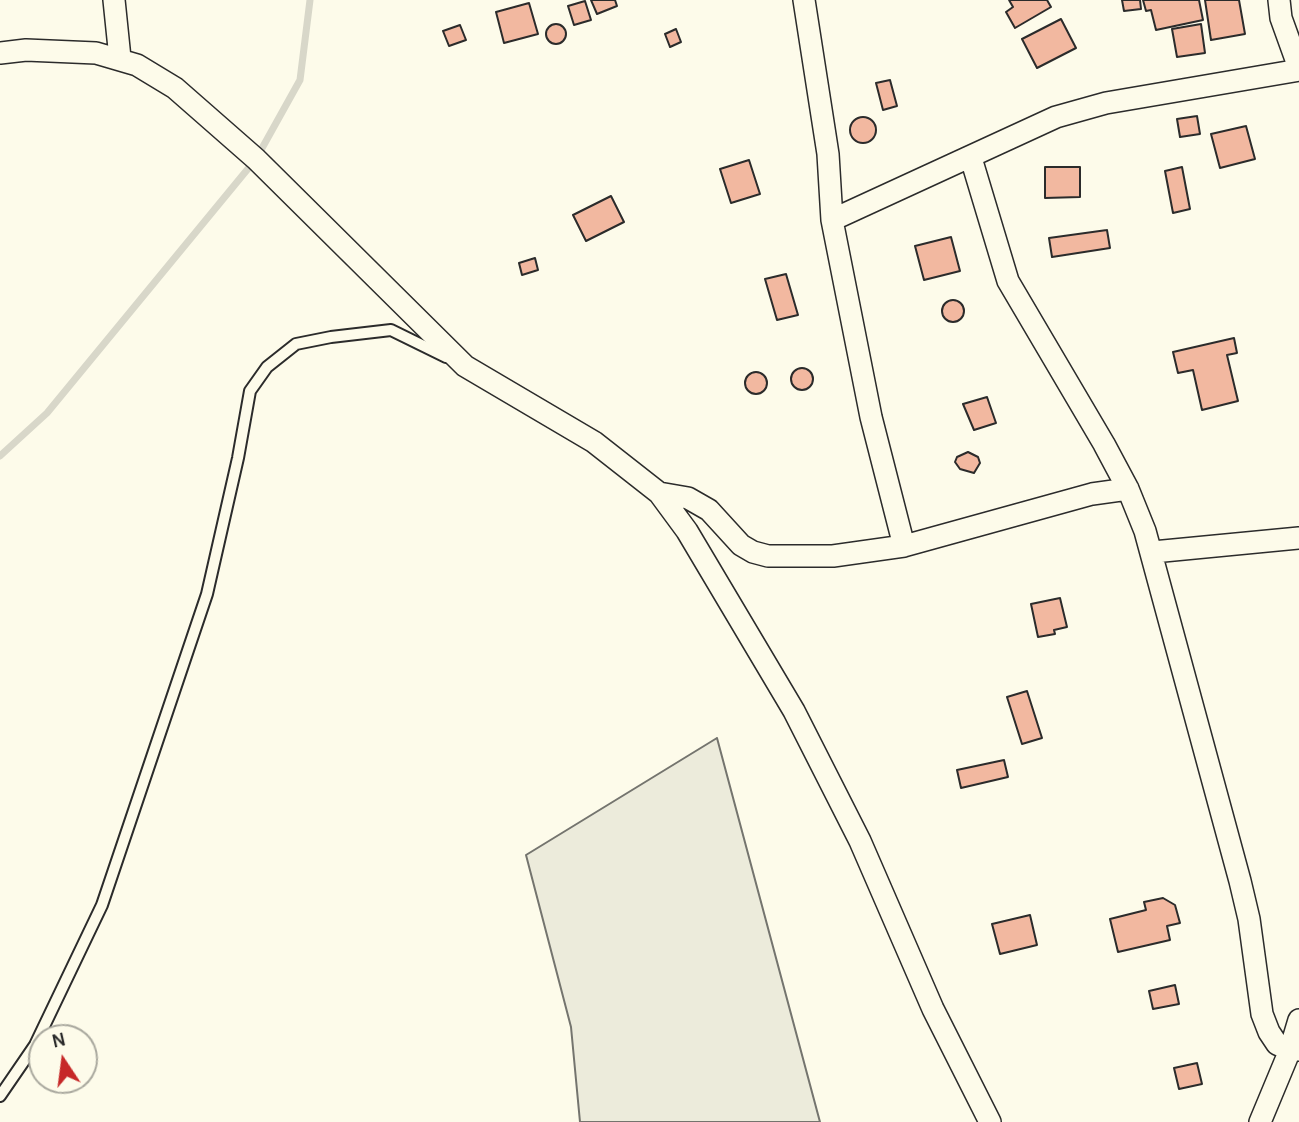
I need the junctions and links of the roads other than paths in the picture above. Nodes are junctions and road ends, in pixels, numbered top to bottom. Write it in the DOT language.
graph roads {
  1 [pos="114,0"];
  2 [pos="804,0"];
  3 [pos="1279,0"];
  4 [pos="0,53"];
  5 [pos="120,58"];
  6 [pos="1299,69"];
  7 [pos="971,158"];
  8 [pos="832,220"];
  9 [pos="465,366"];
  10 [pos="1128,489"];
  11 [pos="659,492"];
  12 [pos="1299,538"];
  13 [pos="904,546"];
  14 [pos="1153,552"];
  15 [pos="1299,1020"];
  16 [pos="1295,1050"];
  17 [pos="0,1096"];
  18 [pos="990,1122"];
  19 [pos="1260,1122"];
  1 -- 5 [label="street"];
  2 -- 8 [label="street"];
  3 -- 6 [label="street"];
  4 -- 5 [label="street"];
  5 -- 9 [label="street"];
  6 -- 7 [label="street"];
  7 -- 8 [label="street"];
  7 -- 10 [label="street"];
  8 -- 13 [label="street"];
  9 -- 11 [label="street"];
  9 -- 17 [label="lane"];
  10 -- 13 [label="street"];
  10 -- 14 [label="street"];
  11 -- 13 [label="street"];
  11 -- 18 [label="street"];
  12 -- 14 [label="street"];
  14 -- 16 [label="street"];
  15 -- 16 [label="street"];
  16 -- 19 [label="street"];
}
